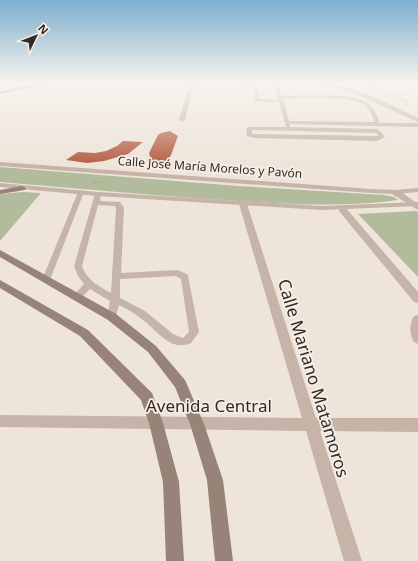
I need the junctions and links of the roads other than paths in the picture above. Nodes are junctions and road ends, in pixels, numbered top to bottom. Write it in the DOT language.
graph roads {
  1 [pos="185,109"];
  2 [pos="283,109"];
  3 [pos="370,109"];
  4 [pos="395,109"];
  5 [pos="182,120"];
  6 [pos="418,120"];
  7 [pos="286,122"];
  8 [pos="375,123"];
  9 [pos="418,125"];
  10 [pos="289,129"];
  11 [pos="378,131"];
  12 [pos="291,137"];
  13 [pos="0,164"];
  14 [pos="0,185"];
  15 [pos="22,188"];
  16 [pos="418,190"];
  17 [pos="0,192"];
  18 [pos="80,192"];
  19 [pos="395,192"];
  20 [pos="97,198"];
  21 [pos="242,204"];
  22 [pos="416,206"];
  23 [pos="342,208"];
  24 [pos="0,253"];
  25 [pos="116,276"];
  26 [pos="46,280"];
  27 [pos="0,284"];
  28 [pos="89,284"];
  29 [pos="77,297"];
  30 [pos="115,298"];
  31 [pos="418,298"];
  32 [pos="112,317"];
  33 [pos="418,319"];
  34 [pos="418,339"];
  35 [pos="0,421"];
  36 [pos="156,423"];
  37 [pos="197,424"];
  38 [pos="310,424"];
  39 [pos="418,425"];
  40 [pos="175,561"];
  41 [pos="224,561"];
  42 [pos="353,561"];
  1 -- 5 [label="lane"];
  2 -- 7 [label="lane"];
  3 -- 8 [label="lane"];
  4 -- 6 [label="street"];
  7 -- 8 [label="lane"];
  7 -- 10 [label="lane"];
  8 -- 9 [label="lane"];
  8 -- 11 [label="lane"];
  10 -- 11 [label="lane"];
  10 -- 12 [label="lane"];
  10 -- 12 [label="lane"];
  11 -- 12 [label="lane"];
  13 -- 19 [label="street, Calle José María Morelos y Pavón"];
  14 -- 15 [label="street"];
  15 -- 17 [label="main road"];
  15 -- 18 [label="street"];
  16 -- 19 [label="street, Calle José María Morelos y Pavón"];
  18 -- 20 [label="street"];
  18 -- 26 [label="lane"];
  19 -- 22 [label="street"];
  20 -- 21 [label="street"];
  20 -- 25 [label="lane"];
  20 -- 28 [label="lane"];
  21 -- 23 [label="street"];
  21 -- 38 [label="street, Calle Mariano Matamoros"];
  22 -- 23 [label="street"];
  23 -- 31 [label="street"];
  24 -- 26 [label="main road"];
  25 -- 30 [label="lane"];
  25 -- 30 [label="lane"];
  26 -- 29 [label="main road"];
  27 -- 36 [label="main road"];
  28 -- 29 [label="lane"];
  28 -- 30 [label="lane"];
  29 -- 32 [label="main road"];
  30 -- 32 [label="lane"];
  32 -- 37 [label="main road"];
  33 -- 34 [label="street"];
  35 -- 36 [label="street, Avenida Central"];
  36 -- 37 [label="street, Avenida Central"];
  36 -- 40 [label="main road"];
  37 -- 38 [label="street, Avenida Central"];
  37 -- 41 [label="main road"];
  38 -- 39 [label="street, Avenida Central"];
  38 -- 42 [label="street, Calle Mariano Matamoros"];
}
